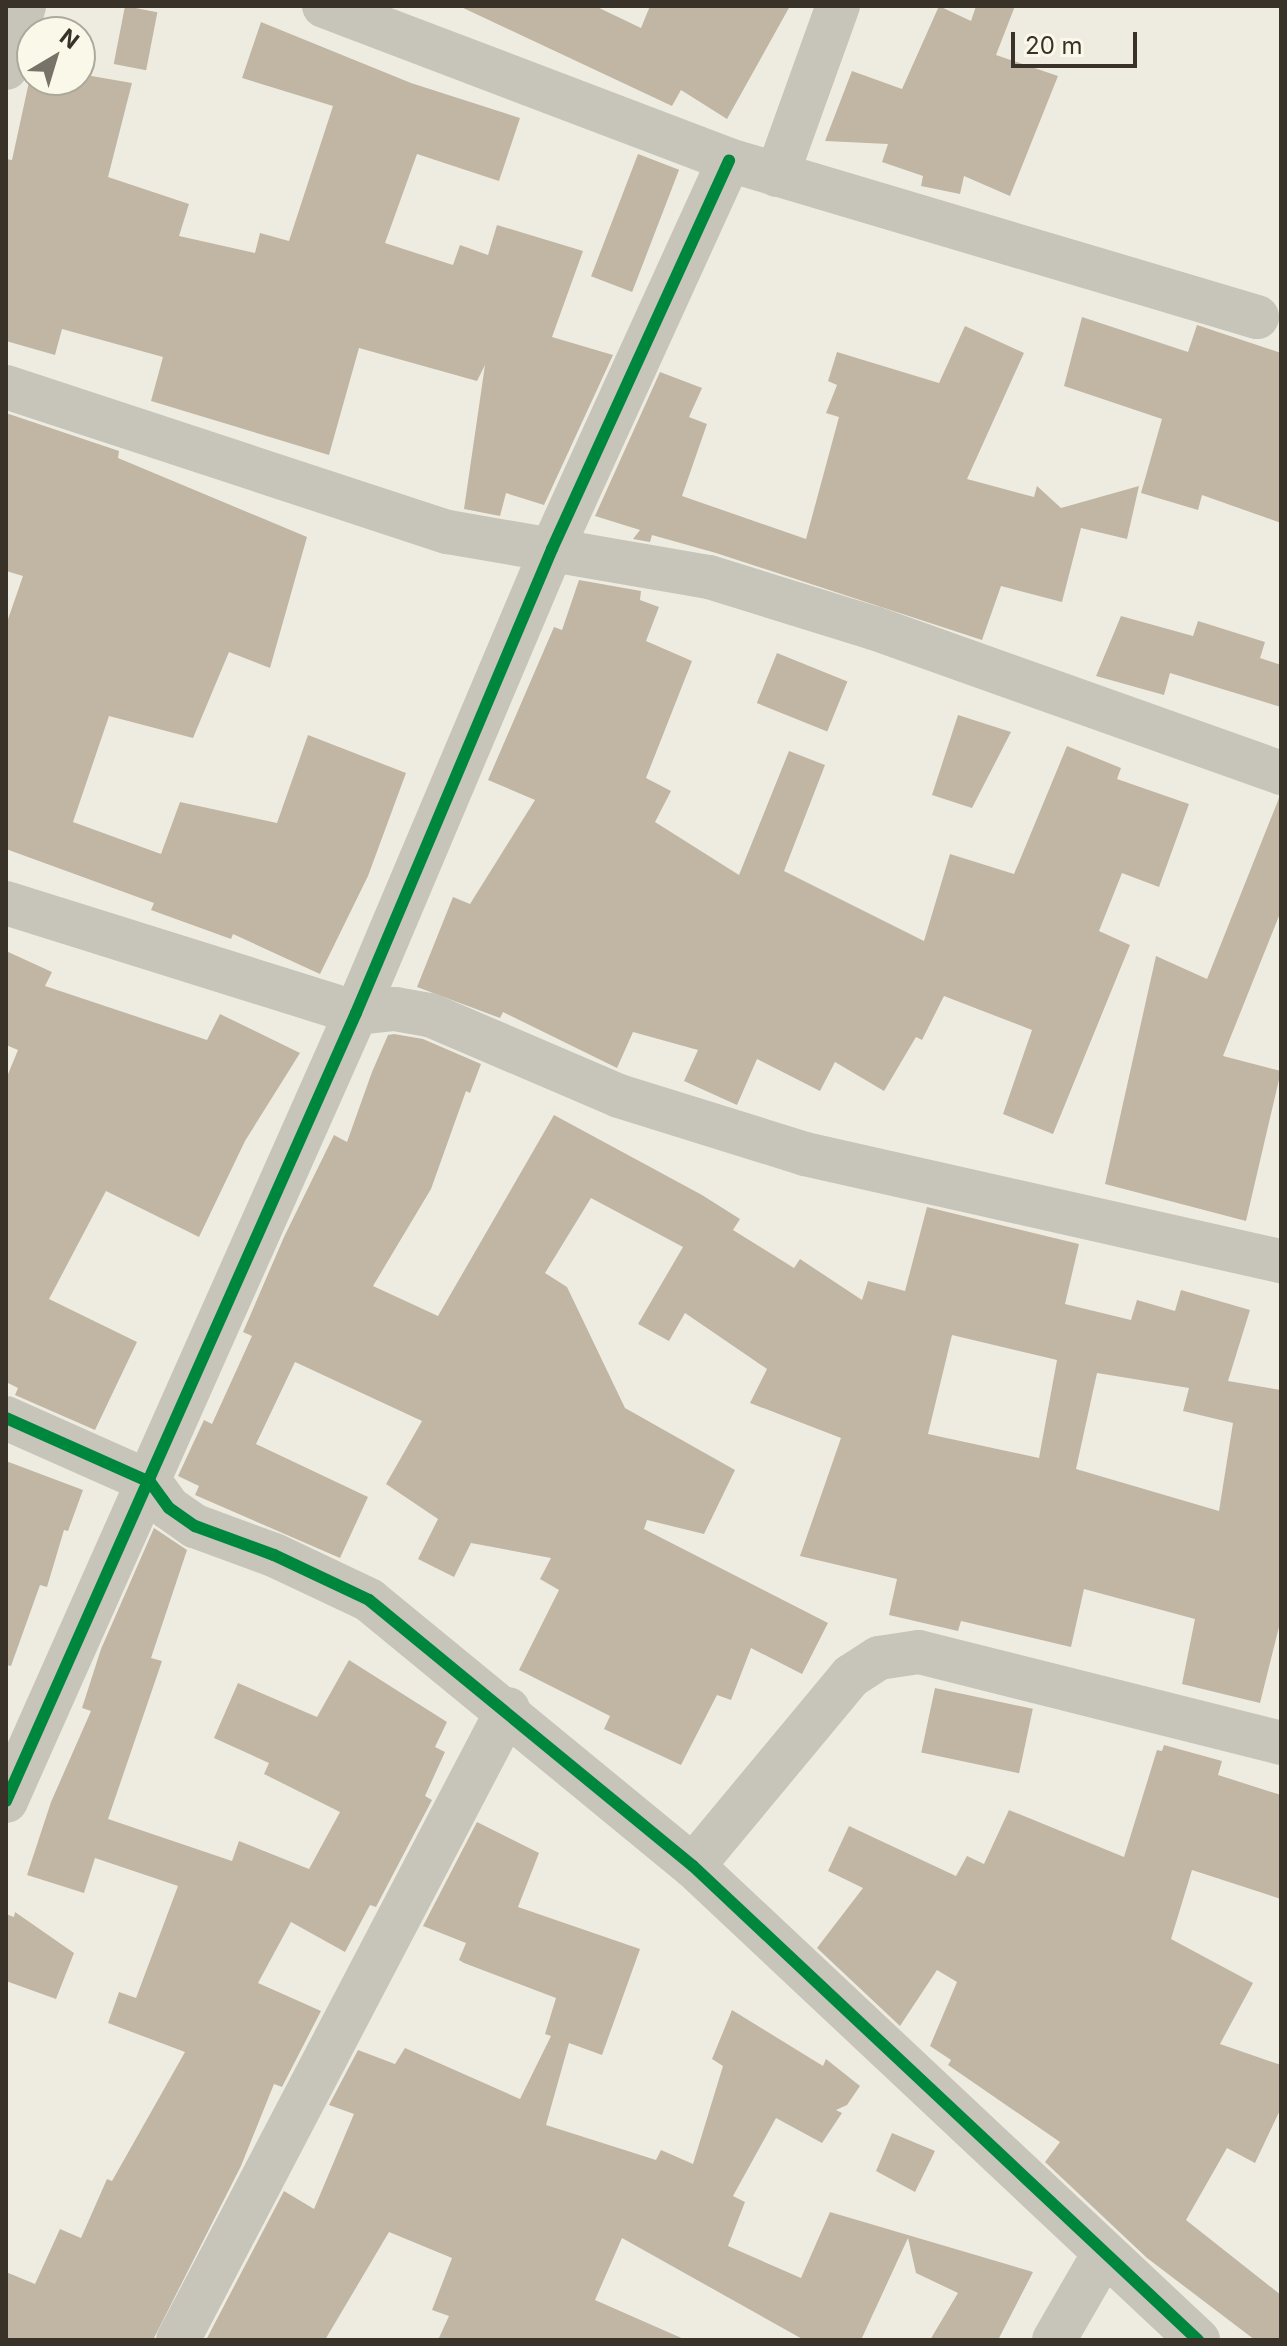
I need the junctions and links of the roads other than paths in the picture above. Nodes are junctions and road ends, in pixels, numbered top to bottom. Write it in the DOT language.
graph roads {
  1 [pos="24,6"];
  2 [pos="324,6"];
  3 [pos="838,6"];
  4 [pos="6,68"];
  5 [pos="729,160"];
  6 [pos="777,175"];
  7 [pos="1257,317"];
  8 [pos="6,387"];
  9 [pos="552,549"];
  10 [pos="1281,773"];
  11 [pos="6,903"];
  12 [pos="356,1013"];
  13 [pos="1281,1261"];
  14 [pos="6,1418"];
  15 [pos="150,1482"];
  16 [pos="508,1709"];
  17 [pos="1281,1743"];
  18 [pos="6,1801"];
  19 [pos="693,1866"];
  20 [pos="1103,2255"];
  21 [pos="178,2340"];
  22 [pos="1054,2340"];
  23 [pos="1198,2340"];
  1 -- 4 [label="street"];
  2 -- 5 [label="street"];
  3 -- 6 [label="street"];
  5 -- 6 [label="street"];
  5 -- 9 [label="street"];
  6 -- 7 [label="street"];
  8 -- 9 [label="street"];
  9 -- 10 [label="street"];
  9 -- 12 [label="street"];
  11 -- 12 [label="street"];
  12 -- 13 [label="street"];
  12 -- 15 [label="street"];
  14 -- 15 [label="street"];
  15 -- 16 [label="street"];
  15 -- 18 [label="street"];
  16 -- 19 [label="street"];
  16 -- 21 [label="street"];
  17 -- 19 [label="street"];
  19 -- 20 [label="street"];
  20 -- 22 [label="street"];
  20 -- 23 [label="street"];
}
